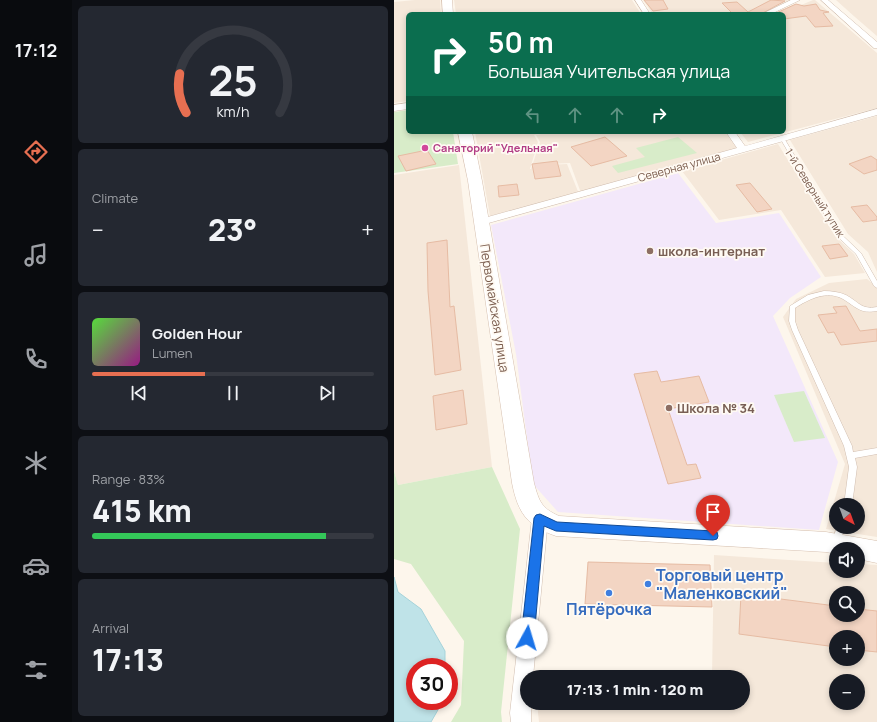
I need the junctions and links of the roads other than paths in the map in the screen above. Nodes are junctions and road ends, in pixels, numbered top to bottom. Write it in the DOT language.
graph roads {
  1 [pos="447,0"];
  2 [pos="638,0"];
  3 [pos="797,0"];
  4 [pos="824,0"];
  5 [pos="448,12"];
  6 [pos="646,12"];
  7 [pos="770,12"];
  8 [pos="877,46"];
  9 [pos="406,106"];
  10 [pos="394,108"];
  11 [pos="877,112"];
  12 [pos="465,134"];
  13 [pos="732,134"];
  14 [pos="782,138"];
  15 [pos="743,149"];
  16 [pos="481,222"];
  17 [pos="877,286"];
  18 [pos="877,309"];
  19 [pos="877,451"];
  20 [pos="850,456"];
  21 [pos="849,498"];
  22 [pos="540,518"];
  23 [pos="838,536"];
  24 [pos="877,552"];
  25 [pos="521,722"];
  1 -- 5 [label="main road"];
  2 -- 6 [label="street"];
  3 -- 7 [label="street"];
  4 -- 8 [label="street"];
  9 -- 10 [label="street"];
  11 -- 14 [label="street, Северная улица"];
  12 -- 16 [label="main road, Первомайская улица"];
  13 -- 15 [label="street"];
  14 -- 15 [label="street, Северная улица"];
  14 -- 17 [label="lane, 1-й Северный тупик"];
  15 -- 16 [label="street, Северная улица"];
  16 -- 22 [label="main road, Первомайская улица"];
  18 -- 20 [label="lane"];
  19 -- 20 [label="lane"];
  20 -- 21 [label="lane"];
  22 -- 23 [label="main road"];
  22 -- 25 [label="street"];
  23 -- 24 [label="main road"];
}
